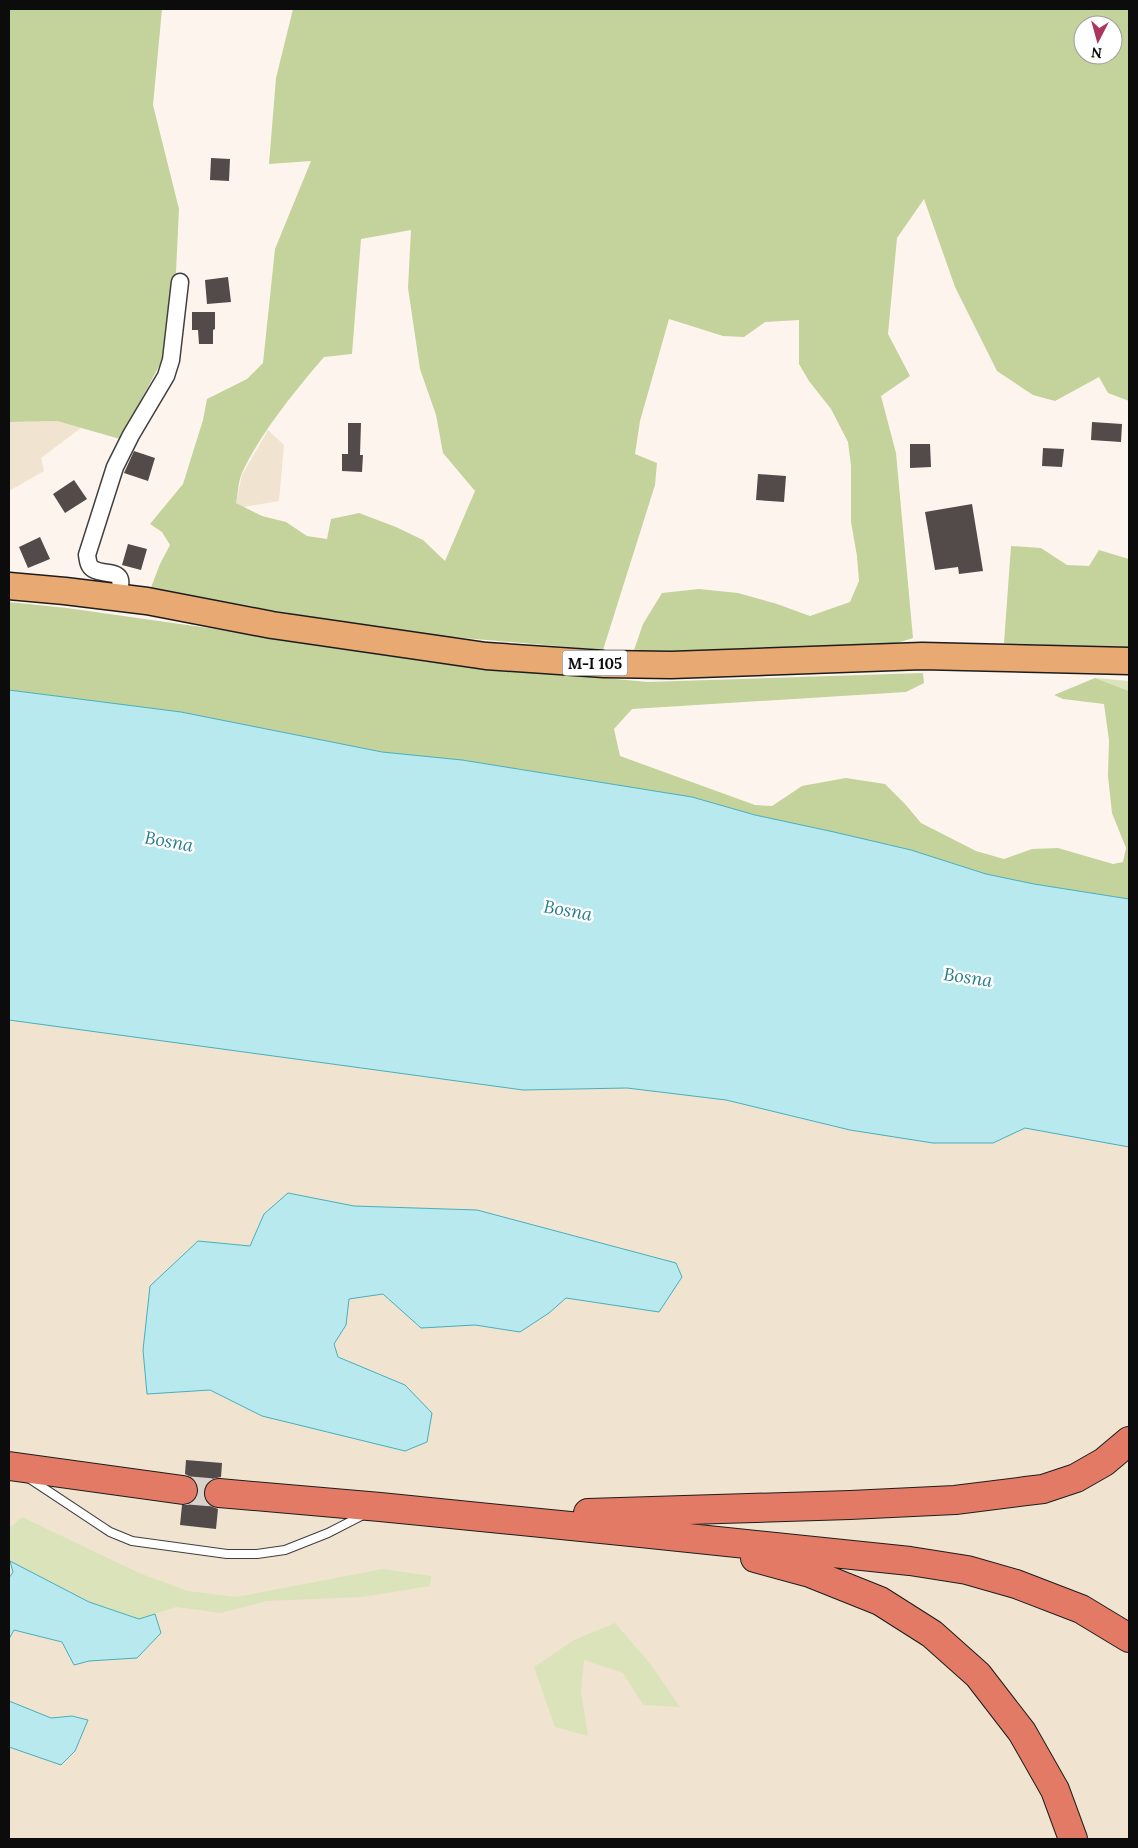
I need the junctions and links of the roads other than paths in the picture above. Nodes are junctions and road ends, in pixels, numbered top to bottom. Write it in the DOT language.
graph roads {
  1 [pos="180,282"];
  2 [pos="9,586"];
  3 [pos="117,597"];
  4 [pos="1129,661"];
  5 [pos="1129,1441"];
  6 [pos="10,1467"];
  7 [pos="183,1490"];
  8 [pos="219,1494"];
  9 [pos="380,1507"];
  10 [pos="456,1514"];
  11 [pos="641,1533"];
  12 [pos="1129,1638"];
  13 [pos="1073,1839"];
  1 -- 3 [label="street"];
  2 -- 3 [label="main road, M-I 105"];
  3 -- 4 [label="main road, M-I 105"];
  5 -- 10 [label="highway"];
  6 -- 7 [label="highway"];
  6 -- 9 [label="lane"];
  8 -- 9 [label="highway"];
  9 -- 10 [label="highway"];
  10 -- 11 [label="highway"];
  11 -- 12 [label="highway"];
  11 -- 13 [label="highway"];
}
